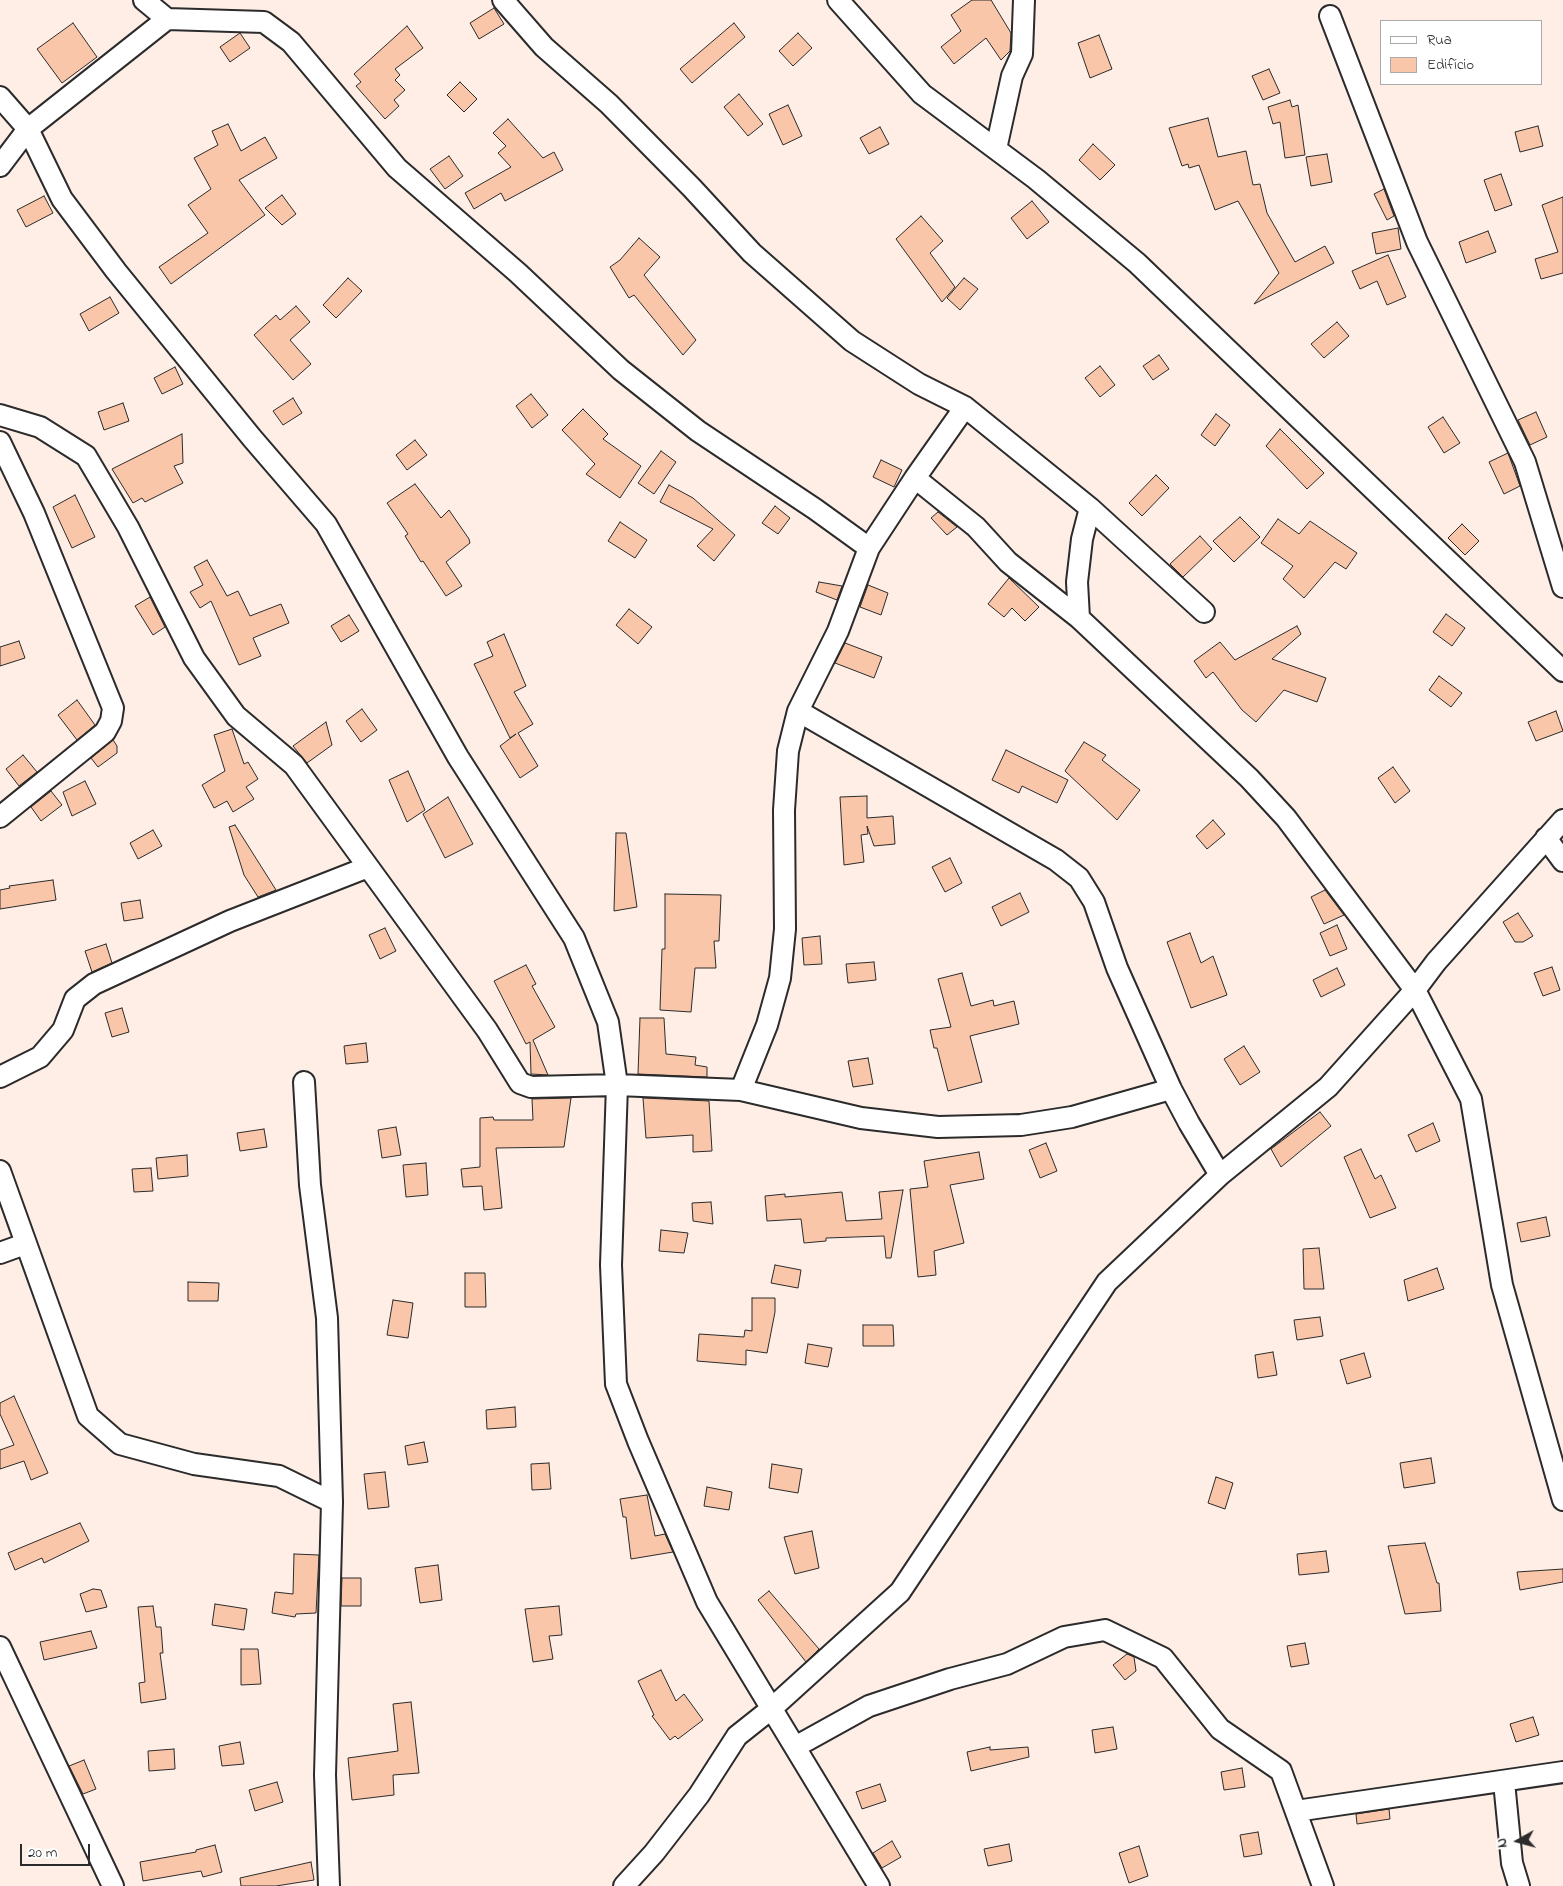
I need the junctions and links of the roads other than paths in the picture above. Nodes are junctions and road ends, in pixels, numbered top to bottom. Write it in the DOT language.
graph roads {
  1 [pos="144,0"];
  2 [pos="503,0"];
  3 [pos="838,0"];
  4 [pos="1024,0"];
  5 [pos="1330,16"];
  6 [pos="167,19"];
  7 [pos="0,97"];
  8 [pos="28,129"];
  9 [pos="996,149"];
  10 [pos="0,166"];
  11 [pos="965,406"];
  12 [pos="0,416"];
  13 [pos="0,442"];
  14 [pos="914,478"];
  15 [pos="1090,508"];
  16 [pos="869,548"];
  17 [pos="1563,587"];
  18 [pos="1204,612"];
  19 [pos="1079,618"];
  20 [pos="1563,672"];
  21 [pos="798,710"];
  22 [pos="0,817"];
  23 [pos="1563,820"];
  24 [pos="1546,838"];
  25 [pos="1563,861"];
  26 [pos="368,867"];
  27 [pos="1415,990"];
  28 [pos="0,1077"];
  29 [pos="304,1082"];
  30 [pos="617,1085"];
  31 [pos="1171,1089"];
  32 [pos="742,1090"];
  33 [pos="0,1171"];
  34 [pos="1220,1175"];
  35 [pos="25,1244"];
  36 [pos="0,1254"];
  37 [pos="1563,1500"];
  38 [pos="332,1502"];
  39 [pos="0,1647"];
  40 [pos="772,1708"];
  41 [pos="795,1747"];
  42 [pos="1563,1772"];
  43 [pos="1504,1782"];
  44 [pos="1296,1811"];
  45 [pos="113,1886"];
  46 [pos="329,1886"];
  47 [pos="624,1886"];
  48 [pos="879,1886"];
  49 [pos="1323,1886"];
  50 [pos="1519,1886"];
  1 -- 6 [label="street"];
  2 -- 11 [label="street"];
  3 -- 9 [label="street"];
  4 -- 9 [label="street"];
  5 -- 17 [label="street"];
  6 -- 8 [label="street"];
  6 -- 16 [label="street"];
  7 -- 8 [label="street"];
  8 -- 10 [label="street"];
  8 -- 30 [label="street"];
  9 -- 20 [label="street"];
  11 -- 14 [label="street"];
  11 -- 15 [label="street"];
  12 -- 26 [label="street"];
  13 -- 22 [label="street"];
  14 -- 16 [label="street"];
  14 -- 19 [label="street"];
  15 -- 18 [label="street"];
  15 -- 19 [label="street"];
  16 -- 21 [label="street"];
  19 -- 27 [label="street"];
  21 -- 31 [label="street"];
  21 -- 32 [label="street"];
  23 -- 24 [label="street"];
  24 -- 25 [label="street"];
  24 -- 27 [label="street"];
  26 -- 28 [label="street"];
  26 -- 30 [label="street"];
  27 -- 34 [label="street"];
  27 -- 37 [label="street"];
  29 -- 38 [label="street"];
  30 -- 32 [label="street"];
  30 -- 40 [label="street"];
  31 -- 32 [label="street"];
  31 -- 34 [label="street"];
  33 -- 35 [label="street"];
  34 -- 40 [label="street"];
  35 -- 36 [label="street"];
  35 -- 38 [label="street"];
  38 -- 46 [label="street"];
  39 -- 45 [label="street"];
  40 -- 41 [label="street"];
  40 -- 47 [label="street"];
  41 -- 44 [label="street"];
  41 -- 48 [label="street"];
  42 -- 43 [label="street"];
  43 -- 44 [label="street"];
  43 -- 50 [label="street"];
  44 -- 49 [label="street"];
}
